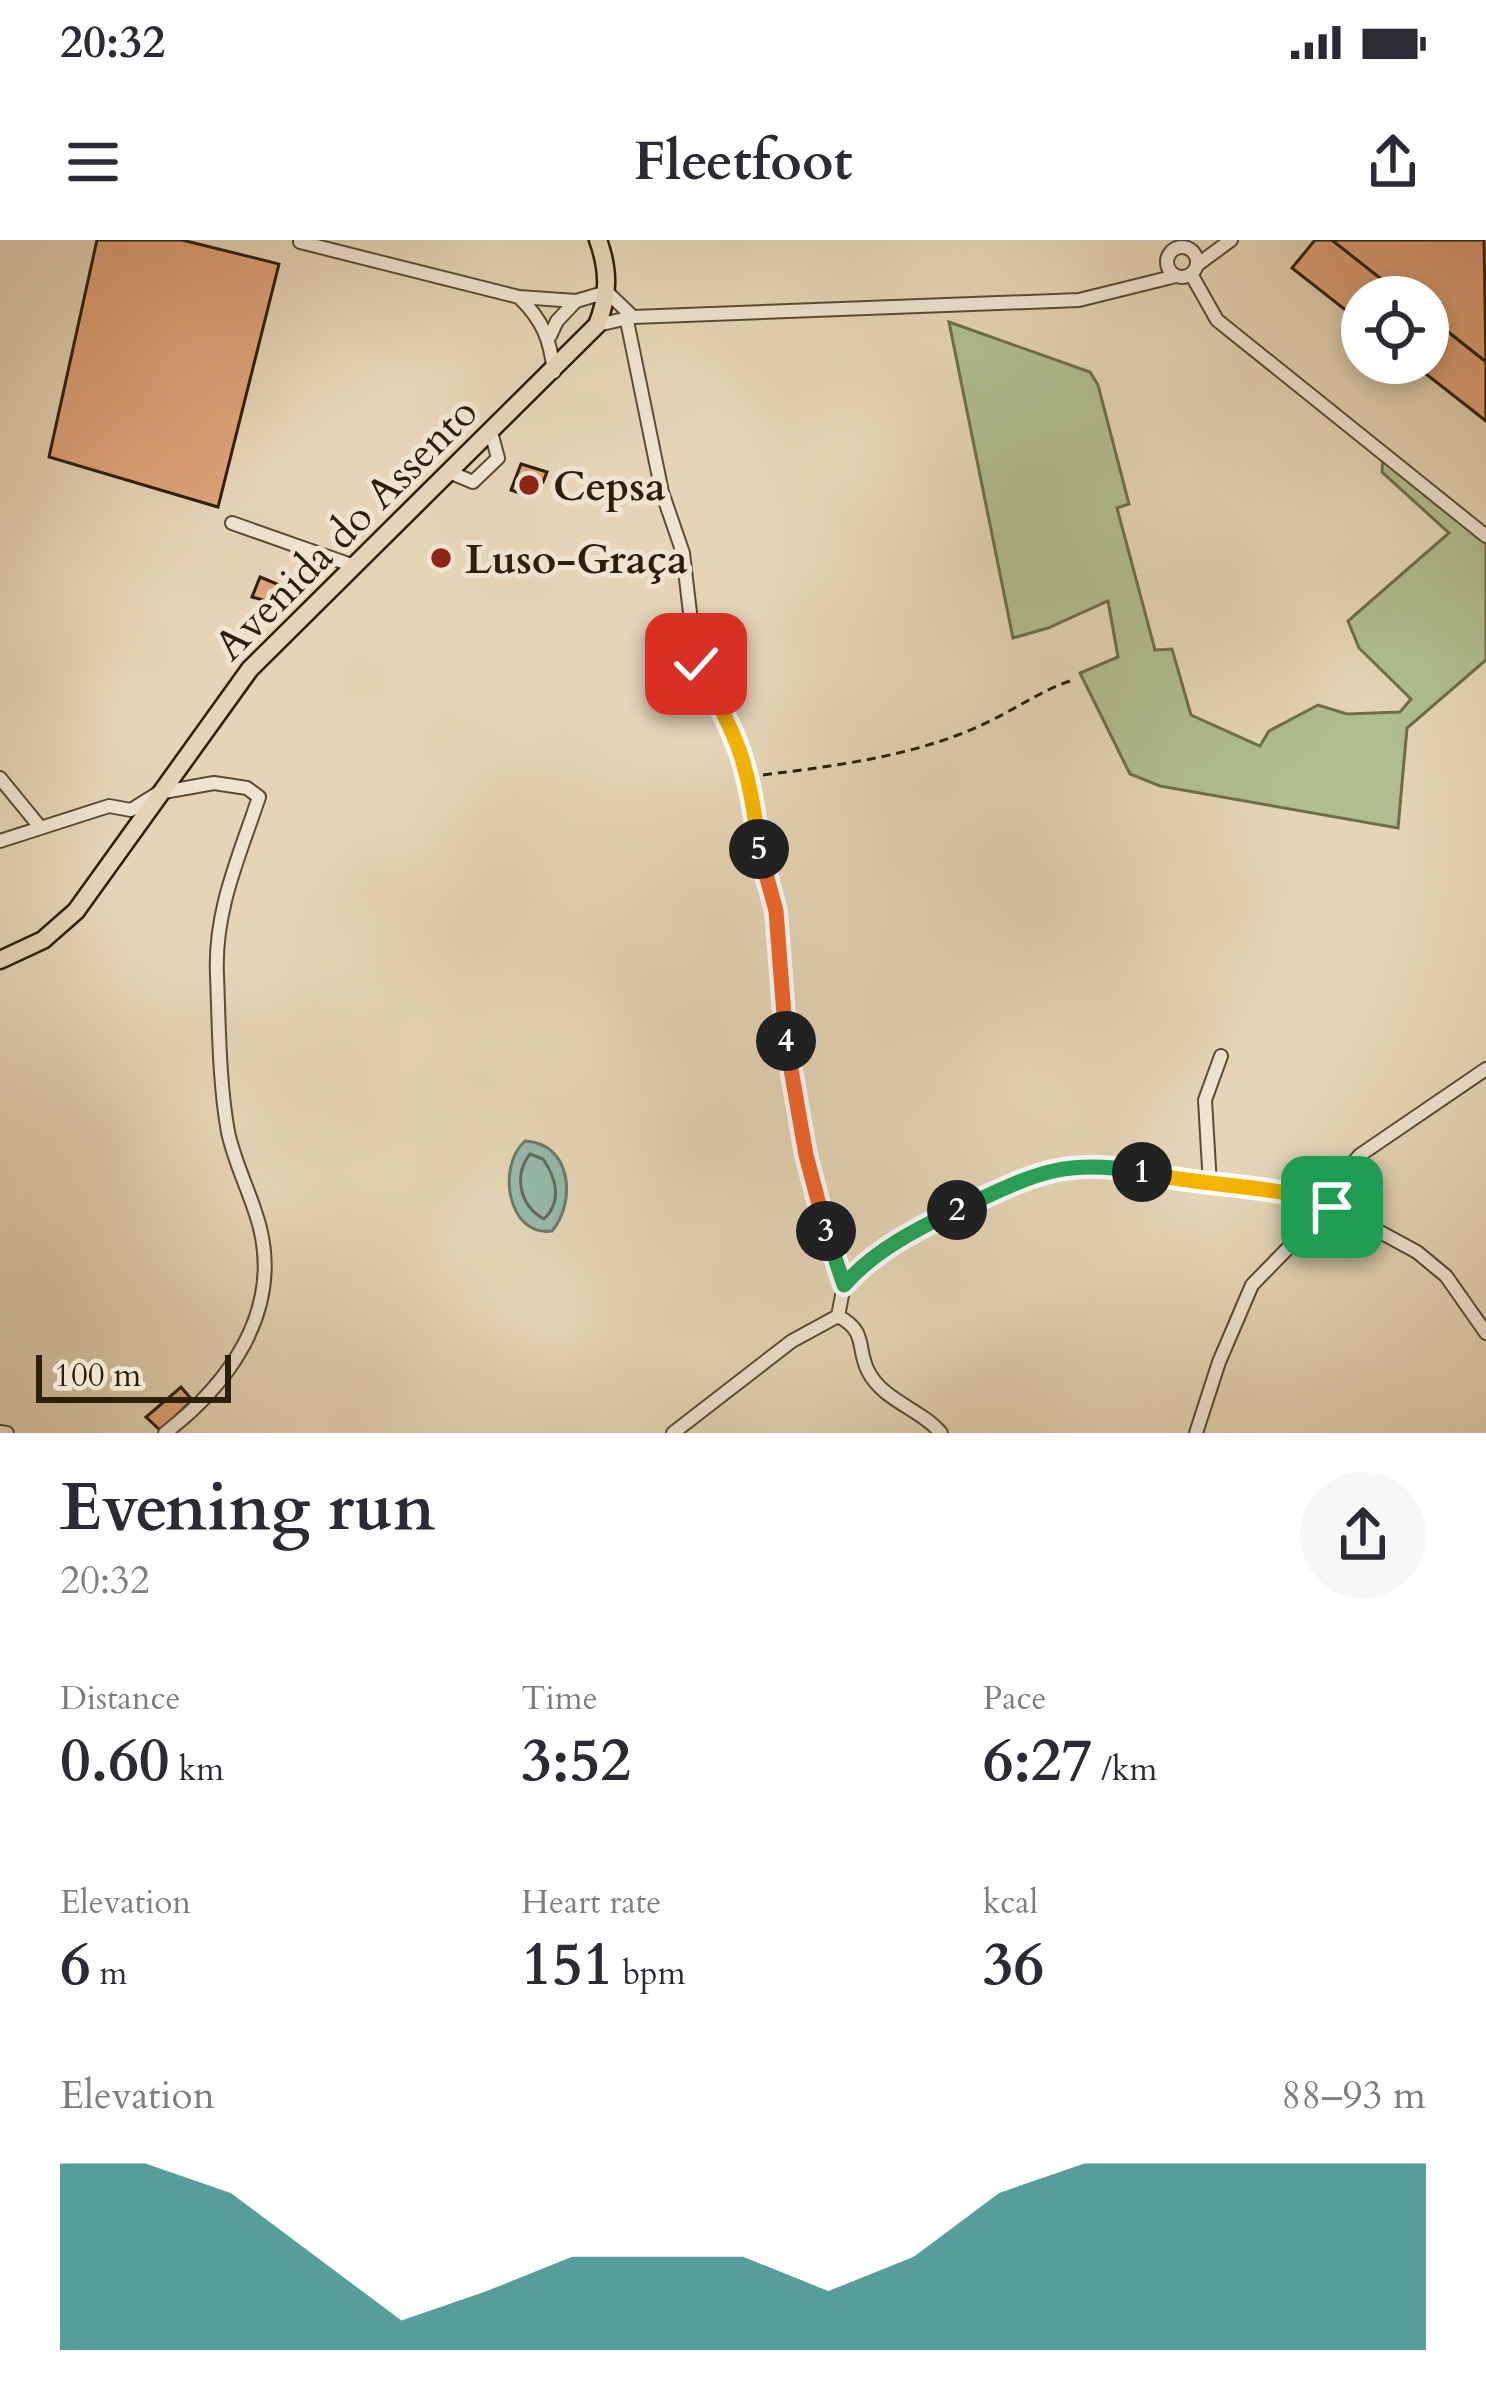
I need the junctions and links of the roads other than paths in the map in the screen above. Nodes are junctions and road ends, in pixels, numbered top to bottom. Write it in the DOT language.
graph roads {
  1 [pos="598,240"];
  2 [pos="300,242"];
  3 [pos="1225,244"];
  4 [pos="1181,257"];
  5 [pos="607,292"];
  6 [pos="519,297"];
  7 [pos="576,301"];
  8 [pos="630,319"];
  9 [pos="597,325"];
  10 [pos="550,336"];
  11 [pos="554,372"];
  12 [pos="232,523"];
  13 [pos="1486,536"];
  14 [pos="354,566"];
  15 [pos="0,778"];
  16 [pos="158,793"];
  17 [pos="40,827"];
  18 [pos="0,841"];
  19 [pos="0,961"];
  20 [pos="1221,1056"];
  21 [pos="1486,1069"];
  22 [pos="1210,1185"];
  23 [pos="1321,1200"];
  24 [pos="844,1285"];
  25 [pos="838,1316"];
  26 [pos="1486,1334"];
  27 [pos="165,1433"];
  28 [pos="673,1433"];
  29 [pos="941,1433"];
  30 [pos="1196,1433"];
  1 -- 5 [label="main road"];
  2 -- 6 [label="street"];
  3 -- 4 [label="street"];
  4 -- 8 [label="street"];
  4 -- 13 [label="street"];
  5 -- 7 [label="street"];
  5 -- 8 [label="street"];
  5 -- 9 [label="main road"];
  6 -- 7 [label="street"];
  6 -- 10 [label="street"];
  7 -- 10 [label="street"];
  8 -- 9 [label="street"];
  8 -- 24 [label="street"];
  9 -- 11 [label="main road, Avenida do Assento"];
  10 -- 11 [label="street"];
  11 -- 14 [label="main road, Avenida do Assento"];
  12 -- 14 [label="street"];
  14 -- 16 [label="main road, Avenida do Assento"];
  15 -- 17 [label="street"];
  16 -- 17 [label="street"];
  16 -- 19 [label="main road, Avenida do Assento"];
  16 -- 27 [label="street"];
  17 -- 18 [label="street"];
  20 -- 22 [label="street"];
  21 -- 23 [label="street"];
  22 -- 23 [label="street"];
  22 -- 24 [label="street"];
  23 -- 26 [label="street"];
  23 -- 30 [label="street"];
  24 -- 25 [label="street"];
  25 -- 28 [label="street"];
  25 -- 29 [label="street"];
}
